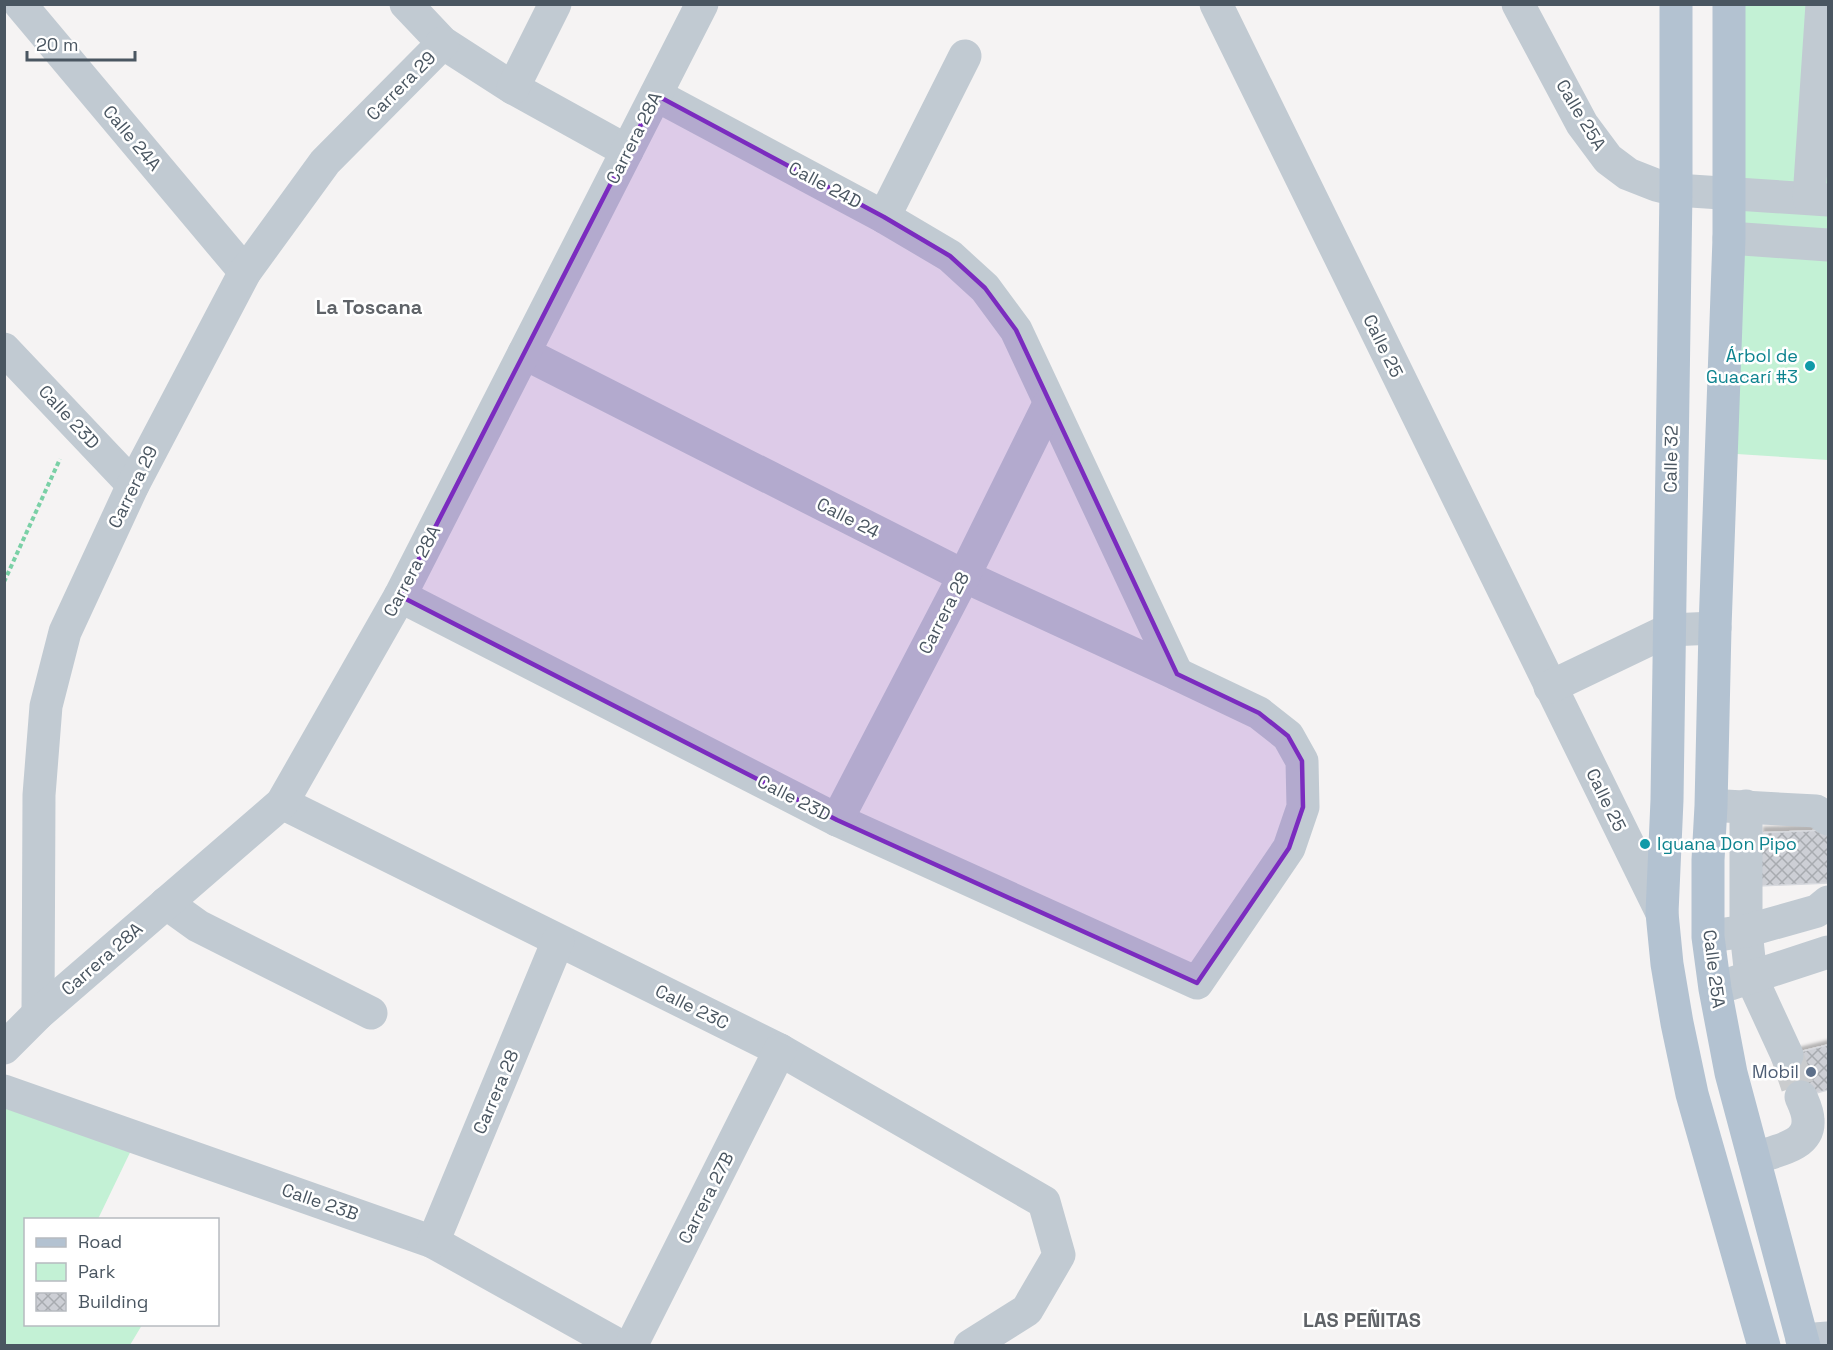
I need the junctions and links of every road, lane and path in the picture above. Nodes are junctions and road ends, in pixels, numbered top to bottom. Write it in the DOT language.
graph roads {
  1 [pos="20,4"];
  2 [pos="406,4"];
  3 [pos="555,4"];
  4 [pos="702,4"];
  5 [pos="1216,4"];
  6 [pos="1518,4"];
  7 [pos="1676,4"];
  8 [pos="1729,4"];
  9 [pos="1822,4"];
  10 [pos="443,44"];
  11 [pos="965,56"];
  12 [pos="513,88"];
  13 [pos="656,95"];
  14 [pos="1822,103"];
  15 [pos="627,152"];
  16 [pos="1676,190"];
  17 [pos="1730,194"];
  18 [pos="1819,199"];
  19 [pos="884,217"];
  20 [pos="1729,238"];
  21 [pos="1828,245"];
  22 [pos="245,272"];
  23 [pos="4,349"];
  24 [pos="524,353"];
  25 [pos="1049,404"];
  26 [pos="75,424"];
  27 [pos="133,485"];
  28 [pos="964,576"];
  29 [pos="4,582"];
  30 [pos="400,596"];
  31 [pos="1715,628"];
  32 [pos="1669,630"];
  33 [pos="1177,674"];
  34 [pos="1550,687"];
  35 [pos="282,803"];
  36 [pos="1711,806"];
  37 [pos="1746,806"];
  38 [pos="1828,819"];
  39 [pos="837,820"];
  40 [pos="1828,902"];
  41 [pos="166,903"];
  42 [pos="1662,913"];
  43 [pos="1746,931"];
  44 [pos="1708,937"];
  45 [pos="558,941"];
  46 [pos="1828,952"];
  47 [pos="1751,977"];
  48 [pos="1197,983"];
  49 [pos="1715,989"];
  50 [pos="371,1013"];
  51 [pos="38,1014"];
  52 [pos="4,1048"];
  53 [pos="780,1050"];
  54 [pos="1787,1055"];
  55 [pos="4,1091"];
  56 [pos="1801,1097"];
  57 [pos="1754,1158"];
  58 [pos="433,1242"];
  59 [pos="1811,1341"];
  60 [pos="620,1346"];
  61 [pos="632,1346"];
  62 [pos="970,1346"];
  63 [pos="1764,1346"];
  1 -- 22 [label="street, Calle 24A"];
  2 -- 10 [label="street"];
  3 -- 12 [label="street"];
  4 -- 13 [label="street, Carrera 28A"];
  5 -- 34 [label="street, Calle 25"];
  6 -- 16 [label="street, Calle 25A"];
  7 -- 16 [label="main road, Calle 32"];
  8 -- 17 [label="main road"];
  9 -- 14 [label="street"];
  10 -- 12 [label="street"];
  10 -- 22 [label="street, Carrera 29"];
  11 -- 19 [label="street"];
  12 -- 15 [label="street"];
  13 -- 15 [label="street, Carrera 28A"];
  13 -- 19 [label="street, Calle 24D"];
  14 -- 18 [label="street"];
  15 -- 24 [label="street, Carrera 28A"];
  16 -- 17 [label="street, Calle 25A"];
  16 -- 32 [label="main road, Calle 32"];
  17 -- 18 [label="street, Calle 25A"];
  17 -- 20 [label="main road"];
  19 -- 25 [label="street, Calle 24D"];
  20 -- 21 [label="street"];
  20 -- 31 [label="main road"];
  22 -- 27 [label="street, Carrera 29"];
  23 -- 26 [label="street, Calle 23D"];
  24 -- 28 [label="street, Calle 24"];
  24 -- 30 [label="street, Carrera 28A"];
  25 -- 28 [label="street, Carrera 28"];
  25 -- 33 [label="street, Calle 24D"];
  26 -- 27 [label="street, Calle 23D"];
  26 -- 29 [label="path"];
  27 -- 51 [label="street, Carrera 29"];
  28 -- 33 [label="street, Calle 24"];
  28 -- 39 [label="street, Carrera 28"];
  30 -- 35 [label="street, Carrera 28A"];
  30 -- 39 [label="street, Calle 23D"];
  31 -- 32 [label="street"];
  31 -- 36 [label="main road, Calle 25A"];
  32 -- 34 [label="street"];
  32 -- 42 [label="main road, Calle 32"];
  33 -- 48 [label="street, Calle 24"];
  34 -- 42 [label="street, Calle 25"];
  35 -- 41 [label="street, Carrera 28A"];
  35 -- 45 [label="street, Calle 23C"];
  36 -- 37 [label="street"];
  36 -- 44 [label="main road, Calle 25A"];
  37 -- 38 [label="street"];
  37 -- 43 [label="street"];
  39 -- 48 [label="street, Calle 23D"];
  40 -- 43 [label="street"];
  41 -- 50 [label="street"];
  41 -- 51 [label="street, Carrera 28A"];
  42 -- 63 [label="main road"];
  43 -- 44 [label="street"];
  43 -- 47 [label="street"];
  44 -- 49 [label="main road, Calle 25A"];
  45 -- 53 [label="street, Calle 23C"];
  45 -- 58 [label="street, Carrera 28"];
  46 -- 47 [label="street"];
  47 -- 49 [label="street"];
  47 -- 54 [label="street"];
  49 -- 57 [label="main road, Calle 25A"];
  51 -- 52 [label="street, Carrera 28A"];
  53 -- 61 [label="street, Carrera 27B"];
  53 -- 62 [label="street, Calle 23C"];
  55 -- 58 [label="street, Calle 23B"];
  56 -- 57 [label="street"];
  57 -- 59 [label="main road, Calle 25A"];
  58 -- 60 [label="street, Calle 23B"];
}
